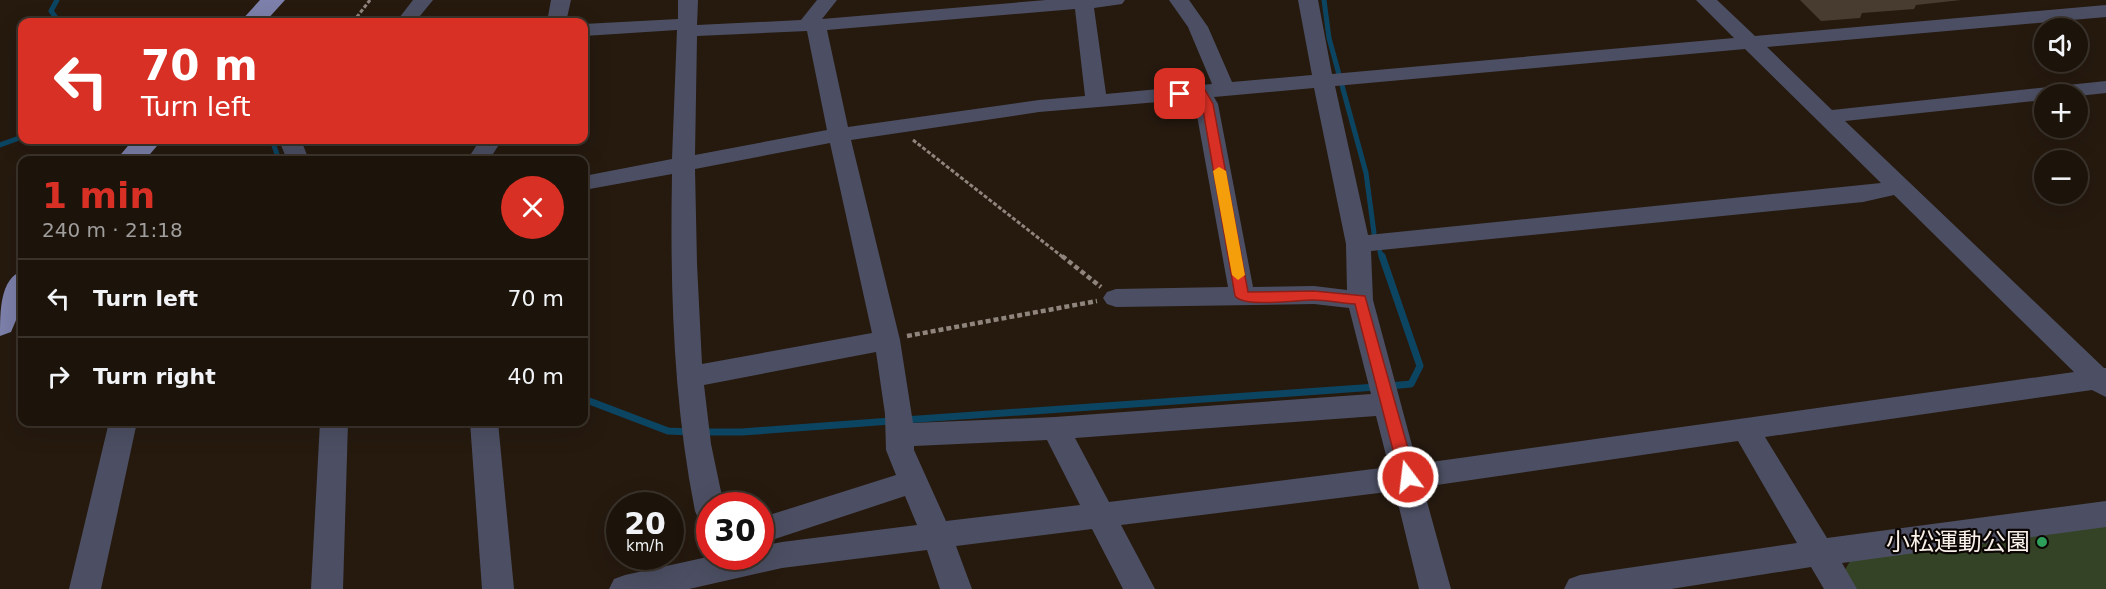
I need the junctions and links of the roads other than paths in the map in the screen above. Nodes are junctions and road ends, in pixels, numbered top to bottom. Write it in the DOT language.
graph roads {
  1 [pos="273,0"];
  2 [pos="423,0"];
  3 [pos="561,0"];
  4 [pos="688,0"];
  5 [pos="827,0"];
  6 [pos="1115,0"];
  7 [pos="1179,0"];
  8 [pos="1308,0"];
  9 [pos="1706,0"];
  10 [pos="1083,2"];
  11 [pos="2106,11"];
  12 [pos="256,18"];
  13 [pos="408,18"];
  14 [pos="558,18"];
  15 [pos="812,25"];
  16 [pos="687,27"];
  17 [pos="588,30"];
  18 [pos="1749,43"];
  19 [pos="1336,80"];
  20 [pos="2106,87"];
  21 [pos="1225,90"];
  22 [pos="1201,92"];
  23 [pos="1096,101"];
  24 [pos="1826,117"];
  25 [pos="839,135"];
  26 [pos="144,144"];
  27 [pos="133,156"];
  28 [pos="682,164"];
  29 [pos="588,182"];
  30 [pos="1898,187"];
  31 [pos="1358,244"];
  32 [pos="18,290"];
  33 [pos="1242,296"];
  34 [pos="1116,298"];
  35 [pos="1360,300"];
  36 [pos="6,313"];
  37 [pos="886,340"];
  38 [pos="690,377"];
  39 [pos="2103,381"];
  40 [pos="1386,393"];
  41 [pos="122,426"];
  42 [pos="334,426"];
  43 [pos="484,426"];
  44 [pos="899,426"];
  45 [pos="1054,428"];
  46 [pos="1746,430"];
  47 [pos="1408,477"];
  48 [pos="914,481"];
  49 [pos="706,492"];
  50 [pos="2106,514"];
  51 [pos="1101,515"];
  52 [pos="774,526"];
  53 [pos="938,536"];
  54 [pos="1818,553"];
  55 [pos="722,571"];
  56 [pos="85,589"];
  57 [pos="327,589"];
  58 [pos="498,589"];
  59 [pos="625,589"];
  60 [pos="956,589"];
  61 [pos="1139,589"];
  62 [pos="1435,589"];
  63 [pos="1580,589"];
  64 [pos="1841,589"];
  1 -- 12 [label="main road"];
  2 -- 13 [label="street"];
  3 -- 14 [label="street"];
  4 -- 16 [label="street"];
  5 -- 15 [label="street"];
  6 -- 10 [label="street"];
  7 -- 21 [label="street"];
  8 -- 19 [label="street"];
  9 -- 18 [label="street"];
  10 -- 15 [label="street"];
  10 -- 23 [label="street"];
  11 -- 18 [label="street"];
  15 -- 16 [label="street"];
  15 -- 25 [label="street"];
  16 -- 17 [label="street"];
  16 -- 28 [label="street"];
  18 -- 19 [label="street"];
  18 -- 24 [label="street"];
  19 -- 21 [label="street"];
  19 -- 31 [label="street"];
  20 -- 24 [label="street"];
  21 -- 22 [label="street"];
  22 -- 23 [label="street"];
  22 -- 33 [label="street"];
  23 -- 25 [label="street"];
  24 -- 30 [label="street"];
  25 -- 28 [label="street"];
  25 -- 37 [label="street"];
  26 -- 27 [label="main road"];
  28 -- 29 [label="street"];
  28 -- 38 [label="street"];
  30 -- 31 [label="street"];
  30 -- 39 [label="street"];
  31 -- 35 [label="street"];
  32 -- 36 [label="main road"];
  33 -- 34 [label="street"];
  33 -- 35 [label="street"];
  35 -- 40 [label="street"];
  37 -- 38 [label="street"];
  37 -- 44 [label="street"];
  38 -- 49 [label="street"];
  39 -- 46 [label="street"];
  40 -- 45 [label="street"];
  40 -- 47 [label="street"];
  41 -- 56 [label="street"];
  42 -- 57 [label="street"];
  43 -- 58 [label="street"];
  44 -- 45 [label="street"];
  44 -- 48 [label="street"];
  45 -- 51 [label="street"];
  46 -- 47 [label="street"];
  46 -- 54 [label="street"];
  47 -- 51 [label="street"];
  47 -- 62 [label="street"];
  48 -- 52 [label="street"];
  48 -- 53 [label="street"];
  50 -- 54 [label="street"];
  51 -- 53 [label="street"];
  51 -- 61 [label="street"];
  53 -- 55 [label="street"];
  53 -- 60 [label="street"];
  54 -- 63 [label="street"];
  54 -- 64 [label="street"];
  55 -- 59 [label="street"];
}
